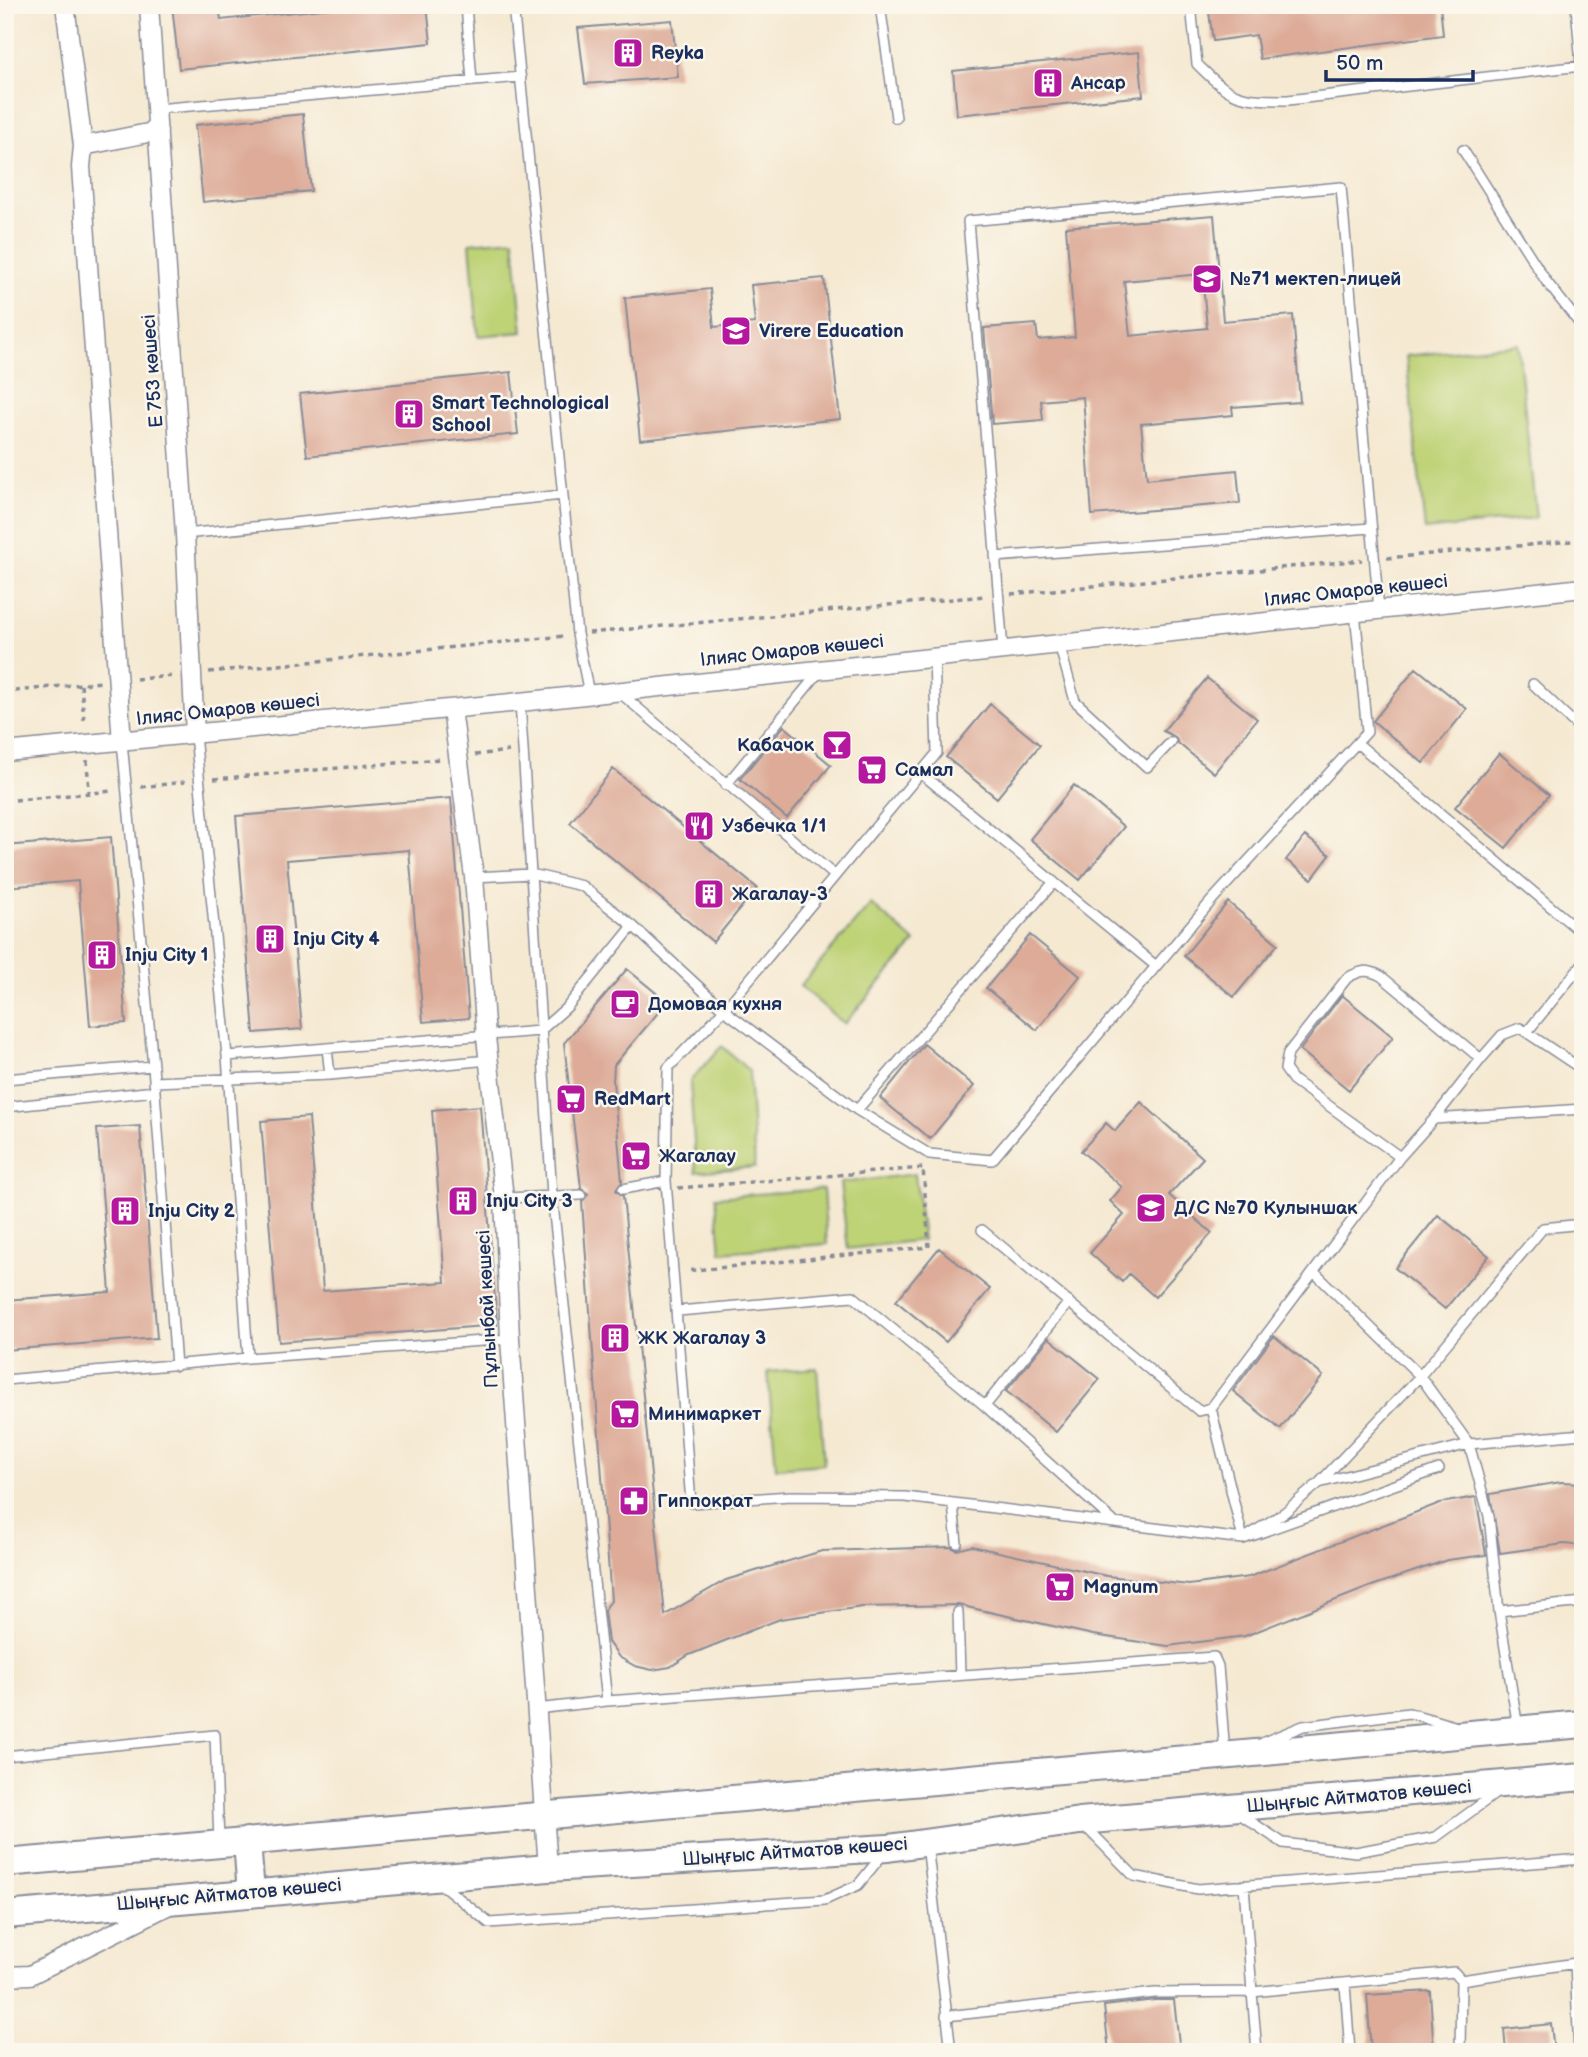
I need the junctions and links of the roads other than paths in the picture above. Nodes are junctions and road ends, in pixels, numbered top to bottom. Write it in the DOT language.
graph roads {
  1 [pos="65,5"];
  2 [pos="149,5"];
  3 [pos="467,5"];
  4 [pos="513,5"];
  5 [pos="880,5"];
  6 [pos="1191,5"];
  7 [pos="1576,5"];
  8 [pos="1582,67"];
  9 [pos="521,76"];
  10 [pos="472,81"];
  11 [pos="156,109"];
  12 [pos="896,118"];
  13 [pos="158,131"];
  14 [pos="83,146"];
  15 [pos="1463,150"];
  16 [pos="1583,328"];
  17 [pos="563,495"];
  18 [pos="1371,528"];
  19 [pos="185,534"];
  20 [pos="995,557"];
  21 [pos="1583,588"];
  22 [pos="1379,610"];
  23 [pos="1355,612"];
  24 [pos="1059,644"];
  25 [pos="1003,650"];
  26 [pos="934,657"];
  27 [pos="821,669"];
  28 [pos="1532,684"];
  29 [pos="619,691"];
  30 [pos="589,694"];
  31 [pos="520,702"];
  32 [pos="453,709"];
  33 [pos="1583,717"];
  34 [pos="194,735"];
  35 [pos="122,742"];
  36 [pos="1171,742"];
  37 [pos="1357,743"];
  38 [pos="5,752"];
  39 [pos="922,774"];
  40 [pos="726,785"];
  41 [pos="531,874"];
  42 [pos="834,875"];
  43 [pos="474,877"];
  44 [pos="1054,882"];
  45 [pos="633,926"];
  46 [pos="1583,934"];
  47 [pos="1583,962"];
  48 [pos="1156,967"];
  49 [pos="724,1010"];
  50 [pos="540,1031"];
  51 [pos="1527,1032"];
  52 [pos="486,1037"];
  53 [pos="327,1048"];
  54 [pos="227,1056"];
  55 [pos="1481,1059"];
  56 [pos="489,1060"];
  57 [pos="153,1066"];
  58 [pos="1583,1070"];
  59 [pos="330,1075"];
  60 [pos="5,1079"];
  61 [pos="229,1080"];
  62 [pos="155,1087"];
  63 [pos="5,1107"];
  64 [pos="1583,1109"];
  65 [pos="857,1110"];
  66 [pos="1434,1119"];
  67 [pos="1400,1157"];
  68 [pos="667,1185"];
  69 [pos="623,1189"];
  70 [pos="552,1195"];
  71 [pos="581,1195"];
  72 [pos="503,1198"];
  73 [pos="1583,1224"];
  74 [pos="982,1230"];
  75 [pos="1314,1272"];
  76 [pos="1069,1302"];
  77 [pos="678,1311"];
  78 [pos="510,1339"];
  79 [pos="248,1358"];
  80 [pos="176,1366"];
  81 [pos="1420,1376"];
  82 [pos="5,1380"];
  83 [pos="985,1406"];
  84 [pos="1210,1408"];
  85 [pos="1583,1434"];
  86 [pos="1469,1444"];
  87 [pos="1440,1469"];
  88 [pos="1319,1483"];
  89 [pos="953,1505"];
  90 [pos="1114,1522"];
  91 [pos="1243,1539"];
  92 [pos="957,1543"];
  93 [pos="1583,1602"];
  94 [pos="1499,1611"];
  95 [pos="958,1612"];
  96 [pos="960,1675"];
  97 [pos="607,1700"];
  98 [pos="536,1709"];
  99 [pos="1583,1724"];
  100 [pos="1518,1730"];
  101 [pos="5,1756"];
  102 [pos="1225,1757"];
  103 [pos="1583,1777"];
  104 [pos="1509,1784"];
  105 [pos="1231,1808"];
  106 [pos="545,1815"];
  107 [pos="1080,1821"];
  108 [pos="247,1841"];
  109 [pos="219,1843"];
  110 [pos="927,1843"];
  111 [pos="888,1848"];
  112 [pos="1583,1859"];
  113 [pos="5,1863"];
  114 [pos="548,1868"];
  115 [pos="433,1878"];
  116 [pos="1244,1885"];
  117 [pos="251,1894"];
  118 [pos="180,1900"];
  119 [pos="5,1915"];
  120 [pos="1579,1963"];
  121 [pos="5,1976"];
  122 [pos="1461,1980"];
  123 [pos="1345,1984"];
  124 [pos="1252,1993"];
  125 [pos="946,2016"];
  126 [pos="951,2052"];
  127 [pos="1258,2052"];
  128 [pos="1350,2052"];
  129 [pos="1460,2052"];
  130 [pos="1578,2052"];
  1 -- 14 [label="street"];
  2 -- 11 [label="street, Е 753 көшесі"];
  3 -- 10 [label="lane"];
  4 -- 9 [label="lane"];
  5 -- 12 [label="lane"];
  6 -- 8 [label="lane"];
  7 -- 8 [label="lane"];
  9 -- 10 [label="lane"];
  9 -- 17 [label="lane"];
  10 -- 11 [label="lane"];
  11 -- 13 [label="street, Е 753 көшесі"];
  13 -- 14 [label="street"];
  13 -- 19 [label="street, Е 753 көшесі"];
  14 -- 35 [label="street"];
  15 -- 16 [label="lane"];
  17 -- 19 [label="lane"];
  17 -- 30 [label="lane"];
  18 -- 20 [label="lane"];
  18 -- 20 [label="lane"];
  18 -- 22 [label="lane"];
  19 -- 34 [label="street, Е 753 көшесі"];
  20 -- 25 [label="lane"];
  21 -- 22 [label="street, Ілияс Омаров көшесі"];
  22 -- 23 [label="street, Ілияс Омаров көшесі"];
  23 -- 24 [label="street, Ілияс Омаров көшесі"];
  23 -- 37 [label="lane"];
  24 -- 25 [label="street, Ілияс Омаров көшесі"];
  24 -- 36 [label="lane"];
  25 -- 26 [label="street, Ілияс Омаров көшесі"];
  26 -- 27 [label="street, Ілияс Омаров көшесі"];
  26 -- 39 [label="lane"];
  27 -- 29 [label="street, Ілияс Омаров көшесі"];
  27 -- 40 [label="lane"];
  28 -- 33 [label="lane"];
  29 -- 30 [label="street, Ілияс Омаров көшесі"];
  29 -- 40 [label="lane"];
  30 -- 31 [label="street, Ілияс Омаров көшесі"];
  31 -- 32 [label="street, Ілияс Омаров көшесі"];
  31 -- 41 [label="lane"];
  32 -- 34 [label="street, Ілияс Омаров көшесі"];
  32 -- 43 [label="street, Пұлынбай көшесі"];
  34 -- 35 [label="street, Ілияс Омаров көшесі"];
  34 -- 54 [label="lane"];
  35 -- 38 [label="street, Ілияс Омаров көшесі"];
  35 -- 57 [label="lane"];
  37 -- 46 [label="lane"];
  37 -- 48 [label="lane"];
  39 -- 42 [label="lane"];
  39 -- 44 [label="lane"];
  40 -- 42 [label="lane"];
  41 -- 43 [label="lane"];
  41 -- 45 [label="lane"];
  41 -- 50 [label="lane"];
  42 -- 49 [label="lane"];
  43 -- 52 [label="street, Пұлынбай көшесі"];
  44 -- 48 [label="lane"];
  44 -- 65 [label="lane"];
  45 -- 49 [label="lane"];
  45 -- 50 [label="lane"];
  47 -- 51 [label="lane"];
  48 -- 65 [label="lane"];
  49 -- 65 [label="lane"];
  49 -- 68 [label="lane"];
  50 -- 52 [label="lane"];
  50 -- 70 [label="lane"];
  51 -- 55 [label="lane"];
  51 -- 58 [label="lane"];
  52 -- 53 [label="lane"];
  52 -- 56 [label="street, Пұлынбай көшесі"];
  53 -- 54 [label="lane"];
  53 -- 59 [label="lane"];
  54 -- 61 [label="lane"];
  55 -- 66 [label="lane"];
  55 -- 67 [label="lane"];
  56 -- 59 [label="lane"];
  56 -- 72 [label="street, Пұлынбай көшесі"];
  57 -- 60 [label="lane"];
  57 -- 62 [label="lane"];
  59 -- 61 [label="lane"];
  61 -- 62 [label="lane"];
  61 -- 79 [label="lane"];
  62 -- 63 [label="lane"];
  62 -- 80 [label="lane"];
  64 -- 66 [label="lane"];
  66 -- 67 [label="lane"];
  67 -- 75 [label="lane"];
  68 -- 69 [label="lane"];
  68 -- 77 [label="lane"];
  70 -- 71 [label="lane"];
  70 -- 72 [label="lane"];
  70 -- 97 [label="lane"];
  72 -- 78 [label="street, Пұлынбай көшесі"];
  73 -- 81 [label="lane"];
  74 -- 76 [label="lane"];
  75 -- 81 [label="lane"];
  75 -- 84 [label="lane"];
  76 -- 83 [label="lane"];
  76 -- 84 [label="lane"];
  77 -- 83 [label="lane"];
  77 -- 89 [label="lane"];
  78 -- 79 [label="lane"];
  78 -- 98 [label="street, Пұлынбай көшесі"];
  79 -- 80 [label="lane"];
  80 -- 82 [label="lane"];
  81 -- 86 [label="lane"];
  81 -- 88 [label="lane"];
  83 -- 90 [label="lane"];
  84 -- 91 [label="lane"];
  85 -- 86 [label="lane"];
  86 -- 88 [label="lane"];
  86 -- 94 [label="lane"];
  87 -- 91 [label="lane"];
  88 -- 91 [label="lane"];
  89 -- 90 [label="lane"];
  89 -- 92 [label="lane"];
  90 -- 91 [label="lane"];
  93 -- 94 [label="lane"];
  94 -- 100 [label="lane"];
  95 -- 96 [label="lane"];
  96 -- 97 [label="lane"];
  96 -- 102 [label="lane"];
  97 -- 98 [label="lane"];
  98 -- 106 [label="street, Пұлынбай көшесі"];
  99 -- 100 [label="main road"];
  100 -- 102 [label="main road"];
  101 -- 109 [label="lane"];
  102 -- 106 [label="main road"];
  103 -- 104 [label="main road, Шыңғыс Айтматов көшесі"];
  104 -- 105 [label="main road, Шыңғыс Айтматов көшесі"];
  104 -- 105 [label="lane"];
  105 -- 107 [label="main road, Шыңғыс Айтматов көшесі"];
  106 -- 108 [label="main road"];
  106 -- 114 [label="street, Пұлынбай көшесі"];
  107 -- 110 [label="main road, Шыңғыс Айтматов көшесі"];
  107 -- 116 [label="lane"];
  108 -- 109 [label="main road"];
  108 -- 117 [label="main road"];
  109 -- 113 [label="main road"];
  110 -- 111 [label="main road, Шыңғыс Айтматов көшесі"];
  110 -- 125 [label="lane"];
  111 -- 114 [label="main road, Шыңғыс Айтматов көшесі"];
  111 -- 115 [label="lane"];
  112 -- 116 [label="lane"];
  114 -- 115 [label="main road, Шыңғыс Айтматов көшесі"];
  115 -- 117 [label="main road, Шыңғыс Айтматов көшесі"];
  116 -- 124 [label="lane"];
  117 -- 118 [label="main road, Шыңғыс Айтматов көшесі"];
  118 -- 119 [label="main road, Шыңғыс Айтматов көшесі"];
  118 -- 121 [label="street"];
  120 -- 122 [label="lane"];
  120 -- 130 [label="lane"];
  122 -- 123 [label="lane"];
  122 -- 129 [label="lane"];
  123 -- 124 [label="lane"];
  123 -- 128 [label="lane"];
  124 -- 125 [label="lane"];
  124 -- 127 [label="lane"];
  125 -- 126 [label="lane"];
}
